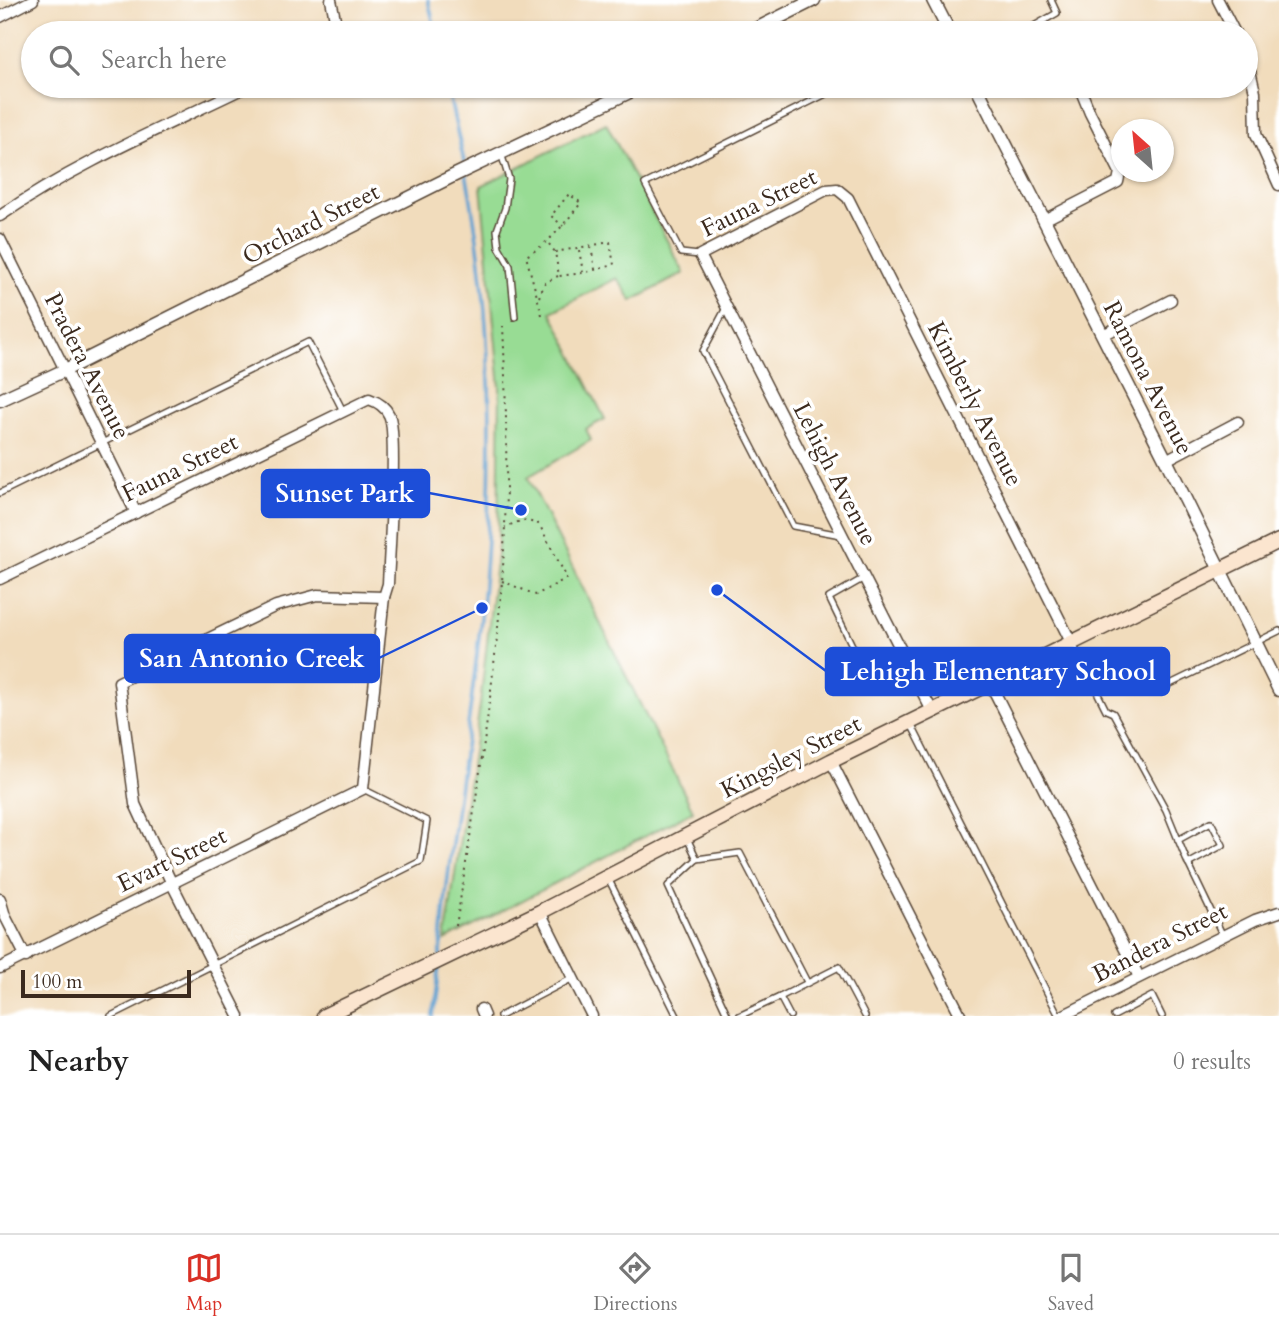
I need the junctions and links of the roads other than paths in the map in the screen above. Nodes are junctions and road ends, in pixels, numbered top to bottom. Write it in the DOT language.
graph roads {
  1 [pos="33,0"];
  2 [pos="331,0"];
  3 [pos="814,0"];
  4 [pos="933,0"];
  5 [pos="1051,0"];
  6 [pos="1218,0"];
  7 [pos="0,17"];
  8 [pos="335,21"];
  9 [pos="772,21"];
  10 [pos="943,21"];
  11 [pos="1043,21"];
  12 [pos="1229,21"];
  13 [pos="223,98"];
  14 [pos="617,98"];
  15 [pos="818,98"];
  16 [pos="982,98"];
  17 [pos="1084,98"];
  18 [pos="1255,98"];
  19 [pos="501,153"];
  20 [pos="1279,185"];
  21 [pos="837,188"];
  22 [pos="0,216"];
  23 [pos="1044,220"];
  24 [pos="0,239"];
  25 [pos="700,256"];
  26 [pos="1171,300"];
  27 [pos="726,308"];
  28 [pos="515,317"];
  29 [pos="1102,335"];
  30 [pos="65,370"];
  31 [pos="0,400"];
  32 [pos="343,411"];
  33 [pos="1238,422"];
  34 [pos="102,444"];
  35 [pos="1166,460"];
  36 [pos="0,493"];
  37 [pos="136,513"];
  38 [pos="842,536"];
  39 [pos="1279,541"];
  40 [pos="1220,570"];
  41 [pos="864,578"];
  42 [pos="0,579"];
  43 [pos="384,597"];
  44 [pos="1279,631"];
  45 [pos="1072,642"];
  46 [pos="1256,643"];
  47 [pos="903,654"];
  48 [pos="990,683"];
  49 [pos="1160,689"];
  50 [pos="1279,690"];
  51 [pos="932,711"];
  52 [pos="910,722"];
  53 [pos="831,761"];
  54 [pos="363,789"];
  55 [pos="686,836"];
  56 [pos="1178,840"];
  57 [pos="697,859"];
  58 [pos="1188,864"];
  59 [pos="607,877"];
  60 [pos="172,884"];
  61 [pos="0,899"];
  62 [pos="540,912"];
  63 [pos="1279,912"];
  64 [pos="1223,936"];
  65 [pos="26,957"];
  66 [pos="213,965"];
  67 [pos="0,968"];
  68 [pos="1139,977"];
  69 [pos="573,978"];
  70 [pos="807,982"];
  71 [pos="780,997"];
  72 [pos="111,1016"];
  73 [pos="239,1016"];
  74 [pos="324,1016"];
  75 [pos="500,1016"];
  76 [pos="592,1016"];
  77 [pos="677,1016"];
  78 [pos="728,1016"];
  79 [pos="739,1016"];
  80 [pos="790,1016"];
  81 [pos="865,1016"];
  82 [pos="961,1016"];
  83 [pos="1060,1016"];
  84 [pos="1114,1016"];
  85 [pos="1162,1016"];
  1 -- 7 [label="street"];
  2 -- 8 [label="street"];
  3 -- 9 [label="street"];
  4 -- 10 [label="street"];
  5 -- 11 [label="lane"];
  6 -- 12 [label="street"];
  13 -- 22 [label="street"];
  14 -- 19 [label="street, Orchard Street"];
  15 -- 25 [label="lane"];
  16 -- 23 [label="street, Ramona Avenue"];
  17 -- 23 [label="street"];
  18 -- 20 [label="street"];
  19 -- 28 [label="lane"];
  19 -- 30 [label="street, Orchard Street"];
  21 -- 25 [label="street, Fauna Street"];
  21 -- 45 [label="street, Kimberly Avenue"];
  23 -- 29 [label="street, Ramona Avenue"];
  24 -- 30 [label="street, Pradera Avenue"];
  25 -- 27 [label="street, Lehigh Avenue"];
  26 -- 29 [label="street"];
  27 -- 38 [label="street, Lehigh Avenue"];
  27 -- 38 [label="lane"];
  29 -- 35 [label="street, Ramona Avenue"];
  30 -- 31 [label="street, Orchard Street"];
  30 -- 34 [label="street, Pradera Avenue"];
  32 -- 34 [label="lane"];
  32 -- 37 [label="street, Fauna Street"];
  32 -- 43 [label="street, Fauna Street"];
  33 -- 35 [label="street"];
  34 -- 36 [label="lane"];
  34 -- 37 [label="street, Pradera Avenue"];
  35 -- 40 [label="street, Ramona Avenue"];
  37 -- 42 [label="street, Fauna Street"];
  38 -- 41 [label="street, Lehigh Avenue"];
  39 -- 40 [label="main road, Kingsley Street"];
  40 -- 45 [label="main road, Kingsley Street"];
  40 -- 46 [label="street, Ramona Avenue"];
  41 -- 47 [label="street, Lehigh Avenue"];
  41 -- 47 [label="lane"];
  43 -- 54 [label="street"];
  43 -- 60 [label="street"];
  44 -- 46 [label="lane"];
  45 -- 48 [label="main road, Kingsley Street"];
  45 -- 56 [label="lane"];
  46 -- 49 [label="lane"];
  46 -- 50 [label="street, Ramona Avenue"];
  47 -- 51 [label="street, Lehigh Avenue"];
  48 -- 51 [label="main road, Kingsley Street"];
  48 -- 68 [label="street"];
  51 -- 52 [label="main road, Kingsley Street"];
  52 -- 53 [label="main road, Kingsley Street"];
  52 -- 83 [label="lane"];
  53 -- 55 [label="main road, Kingsley Street"];
  53 -- 82 [label="street"];
  54 -- 60 [label="street, Evart Street"];
  54 -- 66 [label="lane"];
  55 -- 57 [label="lane"];
  55 -- 59 [label="main road, Kingsley Street"];
  56 -- 58 [label="lane"];
  56 -- 58 [label="lane"];
  57 -- 70 [label="lane"];
  57 -- 78 [label="lane"];
  58 -- 64 [label="lane"];
  59 -- 62 [label="main road, Kingsley Street"];
  59 -- 77 [label="lane"];
  60 -- 65 [label="street, Evart Street"];
  60 -- 66 [label="street"];
  61 -- 65 [label="street"];
  62 -- 69 [label="street"];
  62 -- 74 [label="main road, Kingsley Street"];
  63 -- 64 [label="street, Bandera Street"];
  64 -- 68 [label="street, Bandera Street"];
  65 -- 67 [label="street, Evart Street"];
  66 -- 72 [label="lane"];
  66 -- 73 [label="street"];
  68 -- 83 [label="street, Bandera Street"];
  69 -- 75 [label="lane"];
  69 -- 76 [label="street"];
  70 -- 71 [label="lane"];
  70 -- 81 [label="lane"];
  71 -- 79 [label="lane"];
  71 -- 80 [label="lane"];
  84 -- 85 [label="lane"];
}
